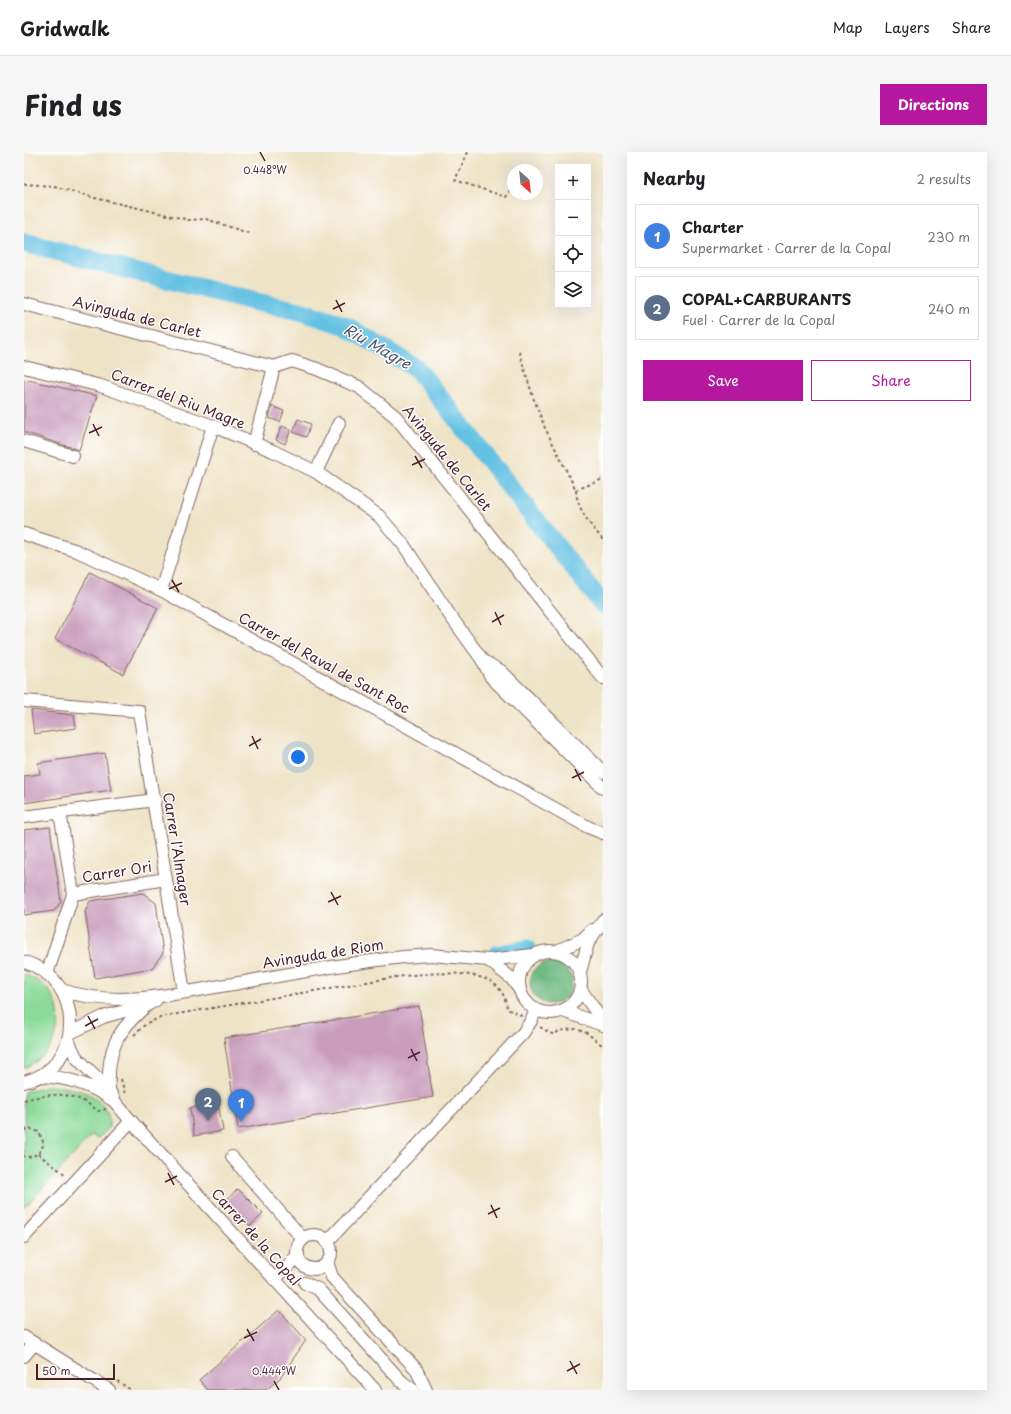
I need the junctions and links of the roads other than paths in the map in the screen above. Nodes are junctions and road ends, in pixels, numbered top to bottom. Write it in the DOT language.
graph roads {
  1 [pos="24,304"];
  2 [pos="24,367"];
  3 [pos="274,367"];
  4 [pos="339,423"];
  5 [pos="213,426"];
  6 [pos="24,441"];
  7 [pos="254,444"];
  8 [pos="73,456"];
  9 [pos="316,472"];
  10 [pos="24,534"];
  11 [pos="161,590"];
  12 [pos="483,661"];
  13 [pos="603,678"];
  14 [pos="24,701"];
  15 [pos="603,772"];
  16 [pos="603,788"];
  17 [pos="155,800"];
  18 [pos="60,812"];
  19 [pos="24,817"];
  20 [pos="603,833"];
  21 [pos="166,879"];
  22 [pos="73,894"];
  23 [pos="601,922"];
  24 [pos="557,951"];
  25 [pos="533,955"];
  26 [pos="488,960"];
  27 [pos="24,962"];
  28 [pos="580,972"];
  29 [pos="47,974"];
  30 [pos="62,990"];
  31 [pos="520,990"];
  32 [pos="581,990"];
  33 [pos="184,992"];
  34 [pos="164,995"];
  35 [pos="149,1004"];
  36 [pos="563,1011"];
  37 [pos="534,1016"];
  38 [pos="603,1022"];
  39 [pos="603,1025"];
  40 [pos="69,1037"];
  41 [pos="40,1076"];
  42 [pos="24,1082"];
  43 [pos="109,1090"];
  44 [pos="115,1102"];
  45 [pos="130,1121"];
  46 [pos="232,1157"];
  47 [pos="24,1237"];
  48 [pos="303,1239"];
  49 [pos="328,1242"];
  50 [pos="298,1254"];
  51 [pos="327,1262"];
  52 [pos="312,1268"];
  53 [pos="274,1279"];
  54 [pos="305,1283"];
  55 [pos="289,1296"];
  56 [pos="29,1340"];
  57 [pos="24,1356"];
  58 [pos="109,1390"];
  59 [pos="375,1390"];
  60 [pos="413,1390"];
  61 [pos="426,1390"];
  1 -- 3 [label="street, Avinguda de Carlet"];
  2 -- 5 [label="street, Carrer del Riu Magre"];
  3 -- 7 [label="street"];
  3 -- 13 [label="street, Avinguda de Carlet"];
  4 -- 9 [label="street"];
  5 -- 7 [label="street, Carrer del Riu Magre"];
  5 -- 11 [label="street"];
  6 -- 8 [label="street"];
  7 -- 9 [label="street, Carrer del Riu Magre"];
  9 -- 12 [label="street, Carrer del Riu Magre"];
  10 -- 11 [label="street, Carrer del Raval de Sant Roc"];
  11 -- 20 [label="street, Carrer del Raval de Sant Roc"];
  12 -- 15 [label="street"];
  12 -- 16 [label="street, Carrer del Riu Magre"];
  14 -- 17 [label="street, Carrer l'Almager"];
  17 -- 18 [label="street"];
  17 -- 21 [label="street, Carrer l'Almager"];
  18 -- 19 [label="street"];
  18 -- 22 [label="street"];
  21 -- 22 [label="street, Carrer Ori"];
  21 -- 33 [label="street, Carrer l'Almager"];
  22 -- 29 [label="street"];
  23 -- 24 [label="street"];
  23 -- 28 [label="street"];
  24 -- 25 [label="street"];
  24 -- 28 [label="street"];
  25 -- 26 [label="street, Avinguda de Riom"];
  25 -- 31 [label="street"];
  26 -- 31 [label="street"];
  26 -- 33 [label="street, Avinguda de Riom"];
  27 -- 29 [label="street"];
  28 -- 32 [label="street"];
  29 -- 30 [label="street"];
  30 -- 34 [label="street, Avinguda de Riom"];
  30 -- 40 [label="street"];
  31 -- 37 [label="street"];
  32 -- 36 [label="street"];
  32 -- 38 [label="street"];
  33 -- 34 [label="street, Avinguda de Riom"];
  34 -- 35 [label="street, Avinguda de Riom"];
  35 -- 40 [label="street, Avinguda de Riom"];
  35 -- 43 [label="street, Carrer de la Copal"];
  36 -- 37 [label="street"];
  36 -- 39 [label="street"];
  37 -- 49 [label="street"];
  40 -- 41 [label="street"];
  40 -- 43 [label="street, Carrer de la Copal"];
  41 -- 42 [label="street"];
  41 -- 44 [label="street, Carrer de la Copal"];
  43 -- 44 [label="street, Carrer de la Copal"];
  44 -- 45 [label="street, Carrer de la Copal"];
  45 -- 47 [label="street"];
  45 -- 53 [label="street, Carrer de la Copal"];
  46 -- 48 [label="street"];
  48 -- 49 [label="street"];
  48 -- 50 [label="street"];
  49 -- 51 [label="street"];
  50 -- 52 [label="street"];
  50 -- 53 [label="street"];
  51 -- 52 [label="street"];
  51 -- 61 [label="street"];
  52 -- 54 [label="street"];
  53 -- 55 [label="street, Carrer de la Copal"];
  54 -- 55 [label="street"];
  54 -- 60 [label="street"];
  55 -- 59 [label="street, Carrer de la Copal"];
  56 -- 57 [label="street"];
  56 -- 58 [label="street"];
}
